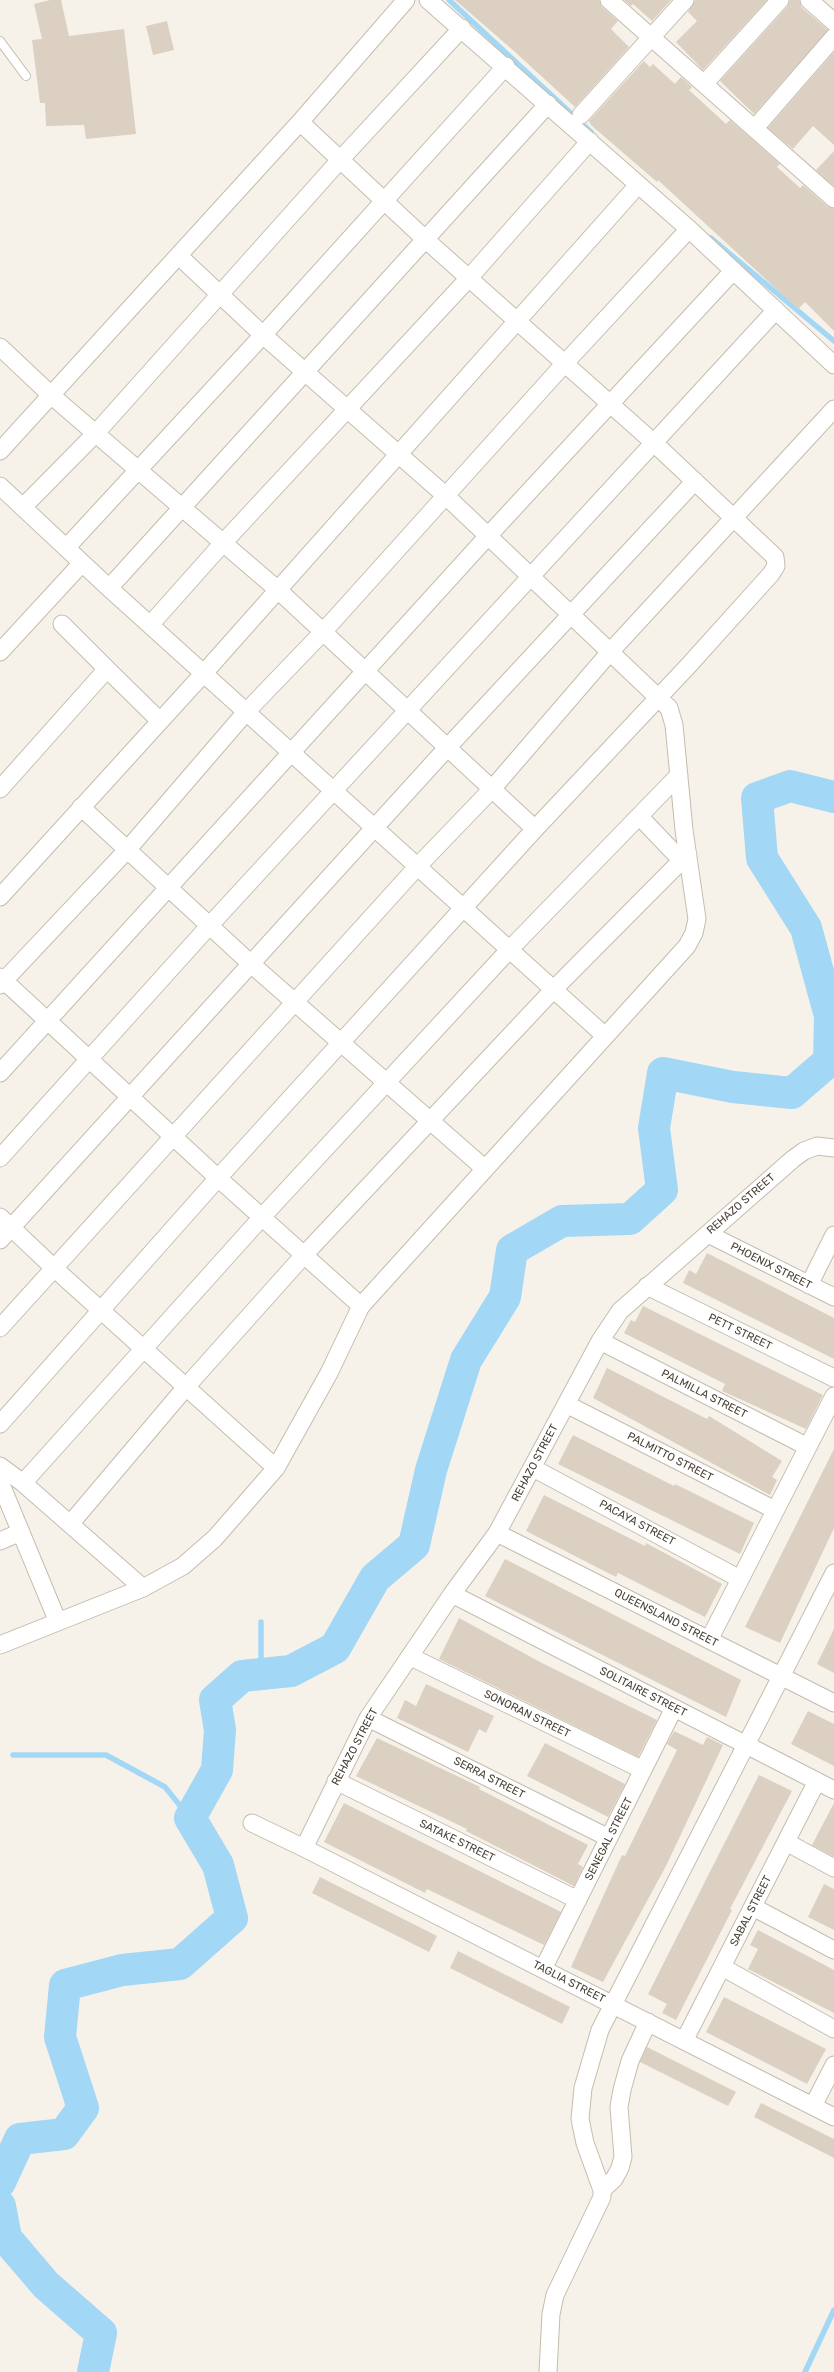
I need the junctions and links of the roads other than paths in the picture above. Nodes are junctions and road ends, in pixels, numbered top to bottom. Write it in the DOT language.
graph roads {
  1 [pos="406,0"];
  2 [pos="428,0"];
  3 [pos="610,0"];
  4 [pos="685,0"];
  5 [pos="780,0"];
  6 [pos="809,0"];
  7 [pos="834,22"];
  8 [pos="462,28"];
  9 [pos="652,37"];
  10 [pos="834,37"];
  11 [pos="0,41"];
  12 [pos="506,66"];
  13 [pos="26,76"];
  14 [pos="705,83"];
  15 [pos="548,104"];
  16 [pos="581,115"];
  17 [pos="300,122"];
  18 [pos="755,128"];
  19 [pos="590,141"];
  20 [pos="340,160"];
  21 [pos="638,185"];
  22 [pos="834,199"];
  23 [pos="383,200"];
  24 [pos="689,230"];
  25 [pos="426,240"];
  26 [pos="179,256"];
  27 [pos="733,271"];
  28 [pos="469,278"];
  29 [pos="221,295"];
  30 [pos="776,310"];
  31 [pos="518,322"];
  32 [pos="263,335"];
  33 [pos="1,350"];
  34 [pos="566,362"];
  35 [pos="834,365"];
  36 [pos="306,374"];
  37 [pos="52,396"];
  38 [pos="611,404"];
  39 [pos="834,408"];
  40 [pos="347,410"];
  41 [pos="96,433"];
  42 [pos="653,442"];
  43 [pos="0,451"];
  44 [pos="399,455"];
  45 [pos="138,469"];
  46 [pos="695,481"];
  47 [pos="0,486"];
  48 [pos="446,496"];
  49 [pos="181,506"];
  50 [pos="23,507"];
  51 [pos="734,518"];
  52 [pos="488,536"];
  53 [pos="223,542"];
  54 [pos="66,548"];
  55 [pos="82,563"];
  56 [pos="531,577"];
  57 [pos="109,588"];
  58 [pos="278,590"];
  59 [pos="571,615"];
  60 [pos="62,624"];
  61 [pos="150,625"];
  62 [pos="323,632"];
  63 [pos="0,652"];
  64 [pos="610,652"];
  65 [pos="107,669"];
  66 [pos="366,672"];
  67 [pos="204,673"];
  68 [pos="659,697"];
  69 [pos="408,711"];
  70 [pos="246,712"];
  71 [pos="160,721"];
  72 [pos="447,748"];
  73 [pos="291,752"];
  74 [pos="679,776"];
  75 [pos="0,789"];
  76 [pos="492,789"];
  77 [pos="334,791"];
  78 [pos="81,808"];
  79 [pos="640,817"];
  80 [pos="375,829"];
  81 [pos="535,829"];
  82 [pos="128,849"];
  83 [pos="684,857"];
  84 [pos="417,867"];
  85 [pos="3,886"];
  86 [pos="168,886"];
  87 [pos="464,909"];
  88 [pos="210,925"];
  89 [pos="510,949"];
  90 [pos="250,963"];
  91 [pos="1,981"];
  92 [pos="553,990"];
  93 [pos="294,1002"];
  94 [pos="47,1021"];
  95 [pos="604,1035"];
  96 [pos="342,1042"];
  97 [pos="90,1060"];
  98 [pos="0,1073"];
  99 [pos="386,1083"];
  100 [pos="130,1097"];
  101 [pos="430,1121"];
  102 [pos="173,1137"];
  103 [pos="834,1148"];
  104 [pos="0,1158"];
  105 [pos="484,1168"];
  106 [pos="218,1178"];
  107 [pos="262,1217"];
  108 [pos="6,1222"];
  109 [pos="708,1234"];
  110 [pos="834,1235"];
  111 [pos="0,1240"];
  112 [pos="304,1255"];
  113 [pos="55,1269"];
  114 [pos="809,1285"];
  115 [pos="647,1286"];
  116 [pos="834,1297"];
  117 [pos="361,1306"];
  118 [pos="101,1310"];
  119 [pos="0,1328"];
  120 [pos="600,1340"];
  121 [pos="143,1349"];
  122 [pos="834,1378"];
  123 [pos="186,1387"];
  124 [pos="834,1396"];
  125 [pos="566,1404"];
  126 [pos="0,1424"];
  127 [pos="808,1446"];
  128 [pos="0,1466"];
  129 [pos="276,1468"];
  130 [pos="533,1468"];
  131 [pos="0,1482"];
  132 [pos="23,1483"];
  133 [pos="775,1510"];
  134 [pos="71,1523"];
  135 [pos="21,1532"];
  136 [pos="497,1533"];
  137 [pos="0,1541"];
  138 [pos="834,1573"];
  139 [pos="740,1578"];
  140 [pos="143,1588"];
  141 [pos="452,1594"];
  142 [pos="58,1622"];
  143 [pos="709,1640"];
  144 [pos="0,1644"];
  145 [pos="411,1657"];
  146 [pos="782,1677"];
  147 [pos="834,1703"];
  148 [pos="674,1708"];
  149 [pos="368,1718"];
  150 [pos="747,1745"];
  151 [pos="643,1770"];
  152 [pos="336,1781"];
  153 [pos="817,1781"];
  154 [pos="834,1790"];
  155 [pos="252,1823"];
  156 [pos="609,1838"];
  157 [pos="786,1842"];
  158 [pos="304,1848"];
  159 [pos="834,1868"];
  160 [pos="578,1900"];
  161 [pos="753,1906"];
  162 [pos="834,1950"];
  163 [pos="722,1967"];
  164 [pos="543,1969"];
  165 [pos="613,2005"];
  166 [pos="648,2022"];
  167 [pos="834,2029"];
  168 [pos="684,2041"];
  169 [pos="833,2071"];
  170 [pos="813,2106"];
  171 [pos="834,2117"];
  172 [pos="602,2190"];
  173 [pos="548,2372"];
  1 -- 17 [label="street"];
  2 -- 8 [label="street"];
  3 -- 9 [label="street"];
  4 -- 9 [label="street"];
  5 -- 14 [label="street"];
  6 -- 7 [label="street"];
  8 -- 12 [label="street"];
  8 -- 20 [label="street"];
  9 -- 14 [label="street"];
  9 -- 16 [label="street"];
  10 -- 18 [label="street"];
  11 -- 13 [label="lane"];
  12 -- 15 [label="street"];
  12 -- 23 [label="street"];
  14 -- 18 [label="street"];
  15 -- 19 [label="street"];
  15 -- 25 [label="street"];
  17 -- 20 [label="street"];
  17 -- 26 [label="street"];
  18 -- 22 [label="street"];
  19 -- 21 [label="street"];
  19 -- 28 [label="street"];
  20 -- 23 [label="street"];
  20 -- 29 [label="street"];
  21 -- 24 [label="street"];
  21 -- 31 [label="street"];
  23 -- 25 [label="street"];
  23 -- 32 [label="street"];
  24 -- 27 [label="street"];
  24 -- 34 [label="street"];
  25 -- 28 [label="street"];
  25 -- 36 [label="street"];
  26 -- 29 [label="street"];
  26 -- 37 [label="street"];
  27 -- 30 [label="street"];
  27 -- 38 [label="street"];
  28 -- 31 [label="street"];
  28 -- 40 [label="street"];
  29 -- 32 [label="street"];
  29 -- 41 [label="street"];
  30 -- 35 [label="street"];
  30 -- 42 [label="street"];
  31 -- 34 [label="street"];
  31 -- 44 [label="street"];
  32 -- 36 [label="street"];
  32 -- 45 [label="street"];
  33 -- 37 [label="street"];
  34 -- 38 [label="street"];
  34 -- 48 [label="street"];
  36 -- 40 [label="street"];
  36 -- 49 [label="street"];
  37 -- 41 [label="street"];
  37 -- 43 [label="street"];
  38 -- 42 [label="street"];
  38 -- 52 [label="street"];
  39 -- 51 [label="street"];
  40 -- 44 [label="street"];
  40 -- 53 [label="street"];
  41 -- 45 [label="street"];
  41 -- 50 [label="street"];
  42 -- 46 [label="street"];
  42 -- 56 [label="street"];
  44 -- 48 [label="street"];
  44 -- 58 [label="street"];
  45 -- 49 [label="street"];
  45 -- 54 [label="street"];
  46 -- 51 [label="street"];
  46 -- 59 [label="street"];
  47 -- 50 [label="street"];
  48 -- 52 [label="street"];
  48 -- 62 [label="street"];
  49 -- 53 [label="street"];
  49 -- 57 [label="street"];
  50 -- 54 [label="street"];
  51 -- 64 [label="street"];
  51 -- 68 [label="street"];
  52 -- 56 [label="street"];
  52 -- 66 [label="street"];
  53 -- 58 [label="street"];
  53 -- 61 [label="street"];
  54 -- 55 [label="street"];
  55 -- 57 [label="street"];
  55 -- 63 [label="street"];
  56 -- 59 [label="street"];
  56 -- 69 [label="street"];
  57 -- 61 [label="street"];
  58 -- 62 [label="street"];
  58 -- 67 [label="street"];
  59 -- 64 [label="street"];
  59 -- 72 [label="street"];
  60 -- 65 [label="street"];
  61 -- 67 [label="street"];
  62 -- 66 [label="street"];
  62 -- 70 [label="street"];
  64 -- 68 [label="street"];
  64 -- 76 [label="street"];
  65 -- 71 [label="street"];
  65 -- 75 [label="street"];
  66 -- 69 [label="street"];
  66 -- 73 [label="street"];
  67 -- 70 [label="street"];
  67 -- 71 [label="street"];
  68 -- 74 [label="street"];
  68 -- 81 [label="street"];
  69 -- 72 [label="street"];
  69 -- 77 [label="street"];
  70 -- 73 [label="street"];
  70 -- 82 [label="street"];
  71 -- 78 [label="street"];
  72 -- 76 [label="street"];
  72 -- 80 [label="street"];
  73 -- 77 [label="street"];
  73 -- 86 [label="street"];
  74 -- 79 [label="street"];
  74 -- 83 [label="street"];
  76 -- 81 [label="street"];
  76 -- 84 [label="street"];
  77 -- 80 [label="street"];
  77 -- 88 [label="street"];
  78 -- 82 [label="street"];
  78 -- 85 [label="street"];
  79 -- 83 [label="street"];
  79 -- 89 [label="street"];
  80 -- 84 [label="street"];
  80 -- 90 [label="street"];
  81 -- 87 [label="street"];
  82 -- 86 [label="street"];
  82 -- 91 [label="street"];
  83 -- 92 [label="street"];
  83 -- 95 [label="street"];
  84 -- 87 [label="street"];
  84 -- 93 [label="street"];
  86 -- 88 [label="street"];
  86 -- 94 [label="street"];
  87 -- 89 [label="street"];
  87 -- 96 [label="street"];
  88 -- 90 [label="street"];
  88 -- 97 [label="street"];
  89 -- 92 [label="street"];
  89 -- 99 [label="street"];
  90 -- 93 [label="street"];
  90 -- 100 [label="street"];
  91 -- 94 [label="street"];
  92 -- 95 [label="street"];
  92 -- 101 [label="street"];
  93 -- 96 [label="street"];
  93 -- 102 [label="street"];
  94 -- 97 [label="street"];
  94 -- 98 [label="street"];
  95 -- 105 [label="street"];
  96 -- 99 [label="street"];
  96 -- 106 [label="street"];
  97 -- 100 [label="street"];
  97 -- 104 [label="street"];
  99 -- 101 [label="street"];
  99 -- 107 [label="street"];
  100 -- 102 [label="street"];
  100 -- 108 [label="street"];
  101 -- 105 [label="street"];
  101 -- 112 [label="street"];
  102 -- 106 [label="street"];
  102 -- 113 [label="street"];
  103 -- 109 [label="street, REHAZO STREET"];
  105 -- 117 [label="street"];
  106 -- 107 [label="street"];
  106 -- 118 [label="street"];
  107 -- 112 [label="street"];
  107 -- 121 [label="street"];
  108 -- 111 [label="street"];
  108 -- 113 [label="street"];
  109 -- 114 [label="street, PHOENIX STREET"];
  109 -- 115 [label="street, REHAZO STREET"];
  110 -- 114 [label="street"];
  112 -- 117 [label="street"];
  112 -- 123 [label="street"];
  113 -- 118 [label="street"];
  113 -- 119 [label="street"];
  114 -- 116 [label="street, PHOENIX STREET"];
  115 -- 120 [label="street, REHAZO STREET"];
  115 -- 122 [label="street, PETT STREET"];
  117 -- 129 [label="street"];
  118 -- 121 [label="street"];
  118 -- 126 [label="street"];
  120 -- 125 [label="street, REHAZO STREET"];
  120 -- 127 [label="street, PALMILLA STREET"];
  121 -- 123 [label="street"];
  121 -- 132 [label="street"];
  123 -- 129 [label="street"];
  123 -- 134 [label="street"];
  124 -- 127 [label="street"];
  125 -- 130 [label="street, REHAZO STREET"];
  125 -- 133 [label="street, PALMITTO STREET"];
  127 -- 133 [label="street"];
  128 -- 132 [label="street"];
  129 -- 140 [label="street"];
  130 -- 136 [label="street, REHAZO STREET"];
  130 -- 139 [label="street, PACAYA STREET"];
  131 -- 135 [label="street"];
  132 -- 134 [label="street"];
  133 -- 139 [label="street"];
  134 -- 140 [label="street"];
  135 -- 137 [label="street"];
  135 -- 142 [label="street"];
  136 -- 141 [label="street, REHAZO STREET"];
  136 -- 143 [label="street, QUEENSLAND STREET"];
  138 -- 146 [label="street"];
  139 -- 143 [label="street"];
  140 -- 142 [label="street"];
  141 -- 145 [label="street, REHAZO STREET"];
  141 -- 148 [label="street, SOLITAIRE STREET"];
  142 -- 144 [label="street"];
  143 -- 146 [label="street, QUEENSLAND STREET"];
  145 -- 149 [label="street, REHAZO STREET"];
  145 -- 151 [label="street, SONORAN STREET"];
  146 -- 147 [label="street, QUEENSLAND STREET"];
  146 -- 150 [label="street"];
  148 -- 150 [label="street, SOLITAIRE STREET"];
  148 -- 151 [label="street, SENEGAL STREET"];
  149 -- 152 [label="street, REHAZO STREET"];
  149 -- 156 [label="street, SERRA STREET"];
  150 -- 153 [label="street, SOLITAIRE STREET"];
  150 -- 165 [label="street"];
  151 -- 156 [label="street, SENEGAL STREET"];
  152 -- 158 [label="street, REHAZO STREET"];
  152 -- 160 [label="street, SATAKE STREET"];
  153 -- 154 [label="street, SOLITAIRE STREET"];
  153 -- 157 [label="street, SABAL STREET"];
  155 -- 158 [label="street, TAGLIA STREET"];
  156 -- 160 [label="street, SENEGAL STREET"];
  157 -- 159 [label="street"];
  157 -- 161 [label="street, SABAL STREET"];
  158 -- 164 [label="street, TAGLIA STREET"];
  160 -- 164 [label="street, SENEGAL STREET"];
  161 -- 162 [label="street"];
  161 -- 163 [label="street, SABAL STREET"];
  163 -- 167 [label="street"];
  163 -- 168 [label="street, SABAL STREET"];
  164 -- 165 [label="street, TAGLIA STREET"];
  165 -- 166 [label="street, TAGLIA STREET"];
  165 -- 172 [label="street"];
  166 -- 168 [label="street, TAGLIA STREET"];
  166 -- 172 [label="street"];
  168 -- 170 [label="street, TAGLIA STREET"];
  169 -- 170 [label="street"];
  170 -- 171 [label="street, TAGLIA STREET"];
  172 -- 173 [label="street"];
}
